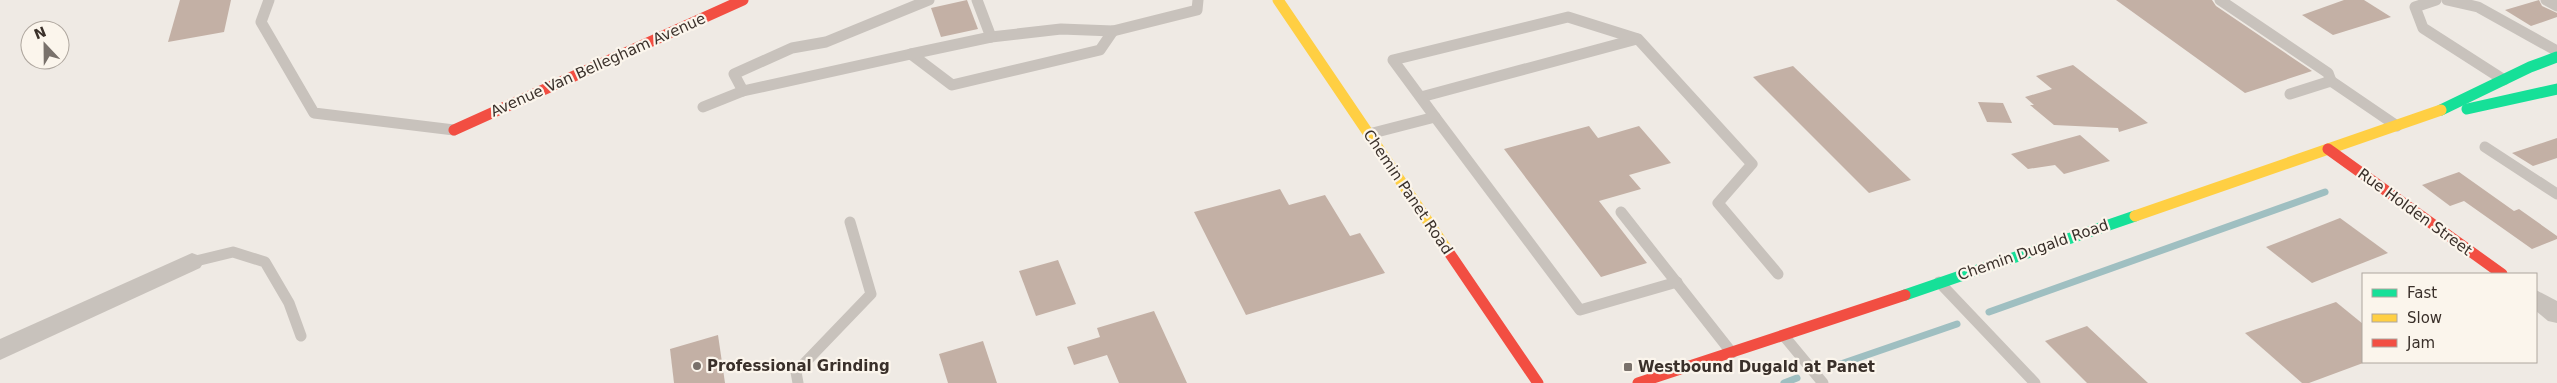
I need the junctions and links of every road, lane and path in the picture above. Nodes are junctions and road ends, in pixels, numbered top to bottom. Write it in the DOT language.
graph roads {
  1 [pos="269,0"];
  2 [pos="743,0"];
  3 [pos="929,0"];
  4 [pos="977,0"];
  5 [pos="1198,0"];
  6 [pos="1278,0"];
  7 [pos="2220,0"];
  8 [pos="2436,0"];
  9 [pos="2447,0"];
  10 [pos="2546,0"];
  11 [pos="2557,6"];
  12 [pos="1113,31"];
  13 [pos="991,37"];
  14 [pos="1638,39"];
  15 [pos="2557,51"];
  16 [pos="911,54"];
  17 [pos="2557,57"];
  18 [pos="2504,80"];
  19 [pos="2331,81"];
  20 [pos="2557,89"];
  21 [pos="743,91"];
  22 [pos="2290,94"];
  23 [pos="1421,97"];
  24 [pos="703,107"];
  25 [pos="2428,116"];
  26 [pos="1435,117"];
  27 [pos="2397,126"];
  28 [pos="454,130"];
  29 [pos="1369,134"];
  30 [pos="2485,147"];
  31 [pos="2328,149"];
  32 [pos="2557,194"];
  33 [pos="1621,212"];
  34 [pos="850,222"];
  35 [pos="192,262"];
  36 [pos="2501,273"];
  37 [pos="1778,274"];
  38 [pos="1677,282"];
  39 [pos="1939,282"];
  40 [pos="2537,299"];
  41 [pos="2557,314"];
  42 [pos="301,336"];
  43 [pos="1784,336"];
  44 [pos="0,350"];
  45 [pos="1732,353"];
  46 [pos="798,383"];
  47 [pos="1538,383"];
  48 [pos="1638,383"];
  49 [pos="1823,383"];
  50 [pos="2035,383"];
  1 -- 28 [label="lane"];
  2 -- 28 [label="street, Avenue Van Bellegham Avenue"];
  3 -- 21 [label="lane"];
  4 -- 13 [label="lane"];
  5 -- 12 [label="lane"];
  6 -- 29 [label="street, Chemin Panet Road"];
  7 -- 19 [label="lane"];
  8 -- 18 [label="lane"];
  9 -- 15 [label="lane"];
  10 -- 11 [label="lane"];
  12 -- 13 [label="lane"];
  12 -- 16 [label="lane"];
  13 -- 16 [label="lane"];
  14 -- 23 [label="lane"];
  14 -- 23 [label="lane"];
  14 -- 37 [label="lane"];
  16 -- 21 [label="lane"];
  17 -- 18 [label="street, Chemin Dugald Road"];
  18 -- 25 [label="street, Chemin Dugald Road"];
  19 -- 22 [label="lane"];
  19 -- 27 [label="lane"];
  20 -- 25 [label="street, Chemin Dugald Road"];
  21 -- 24 [label="lane"];
  23 -- 26 [label="lane"];
  25 -- 27 [label="street, Chemin Dugald Road"];
  26 -- 29 [label="lane"];
  26 -- 38 [label="lane"];
  27 -- 31 [label="street, Chemin Dugald Road"];
  29 -- 47 [label="street, Chemin Panet Road"];
  30 -- 32 [label="lane"];
  31 -- 36 [label="street, Rue Holden Street"];
  31 -- 39 [label="street, Chemin Dugald Road"];
  33 -- 38 [label="lane"];
  34 -- 46 [label="lane"];
  35 -- 42 [label="lane"];
  35 -- 44 [label="street"];
  38 -- 45 [label="lane"];
  39 -- 43 [label="street, Chemin Dugald Road"];
  39 -- 50 [label="lane"];
  40 -- 41 [label="street"];
  43 -- 45 [label="street, Chemin Dugald Road"];
  43 -- 49 [label="lane"];
  45 -- 48 [label="street, Chemin Dugald Road"];
}
